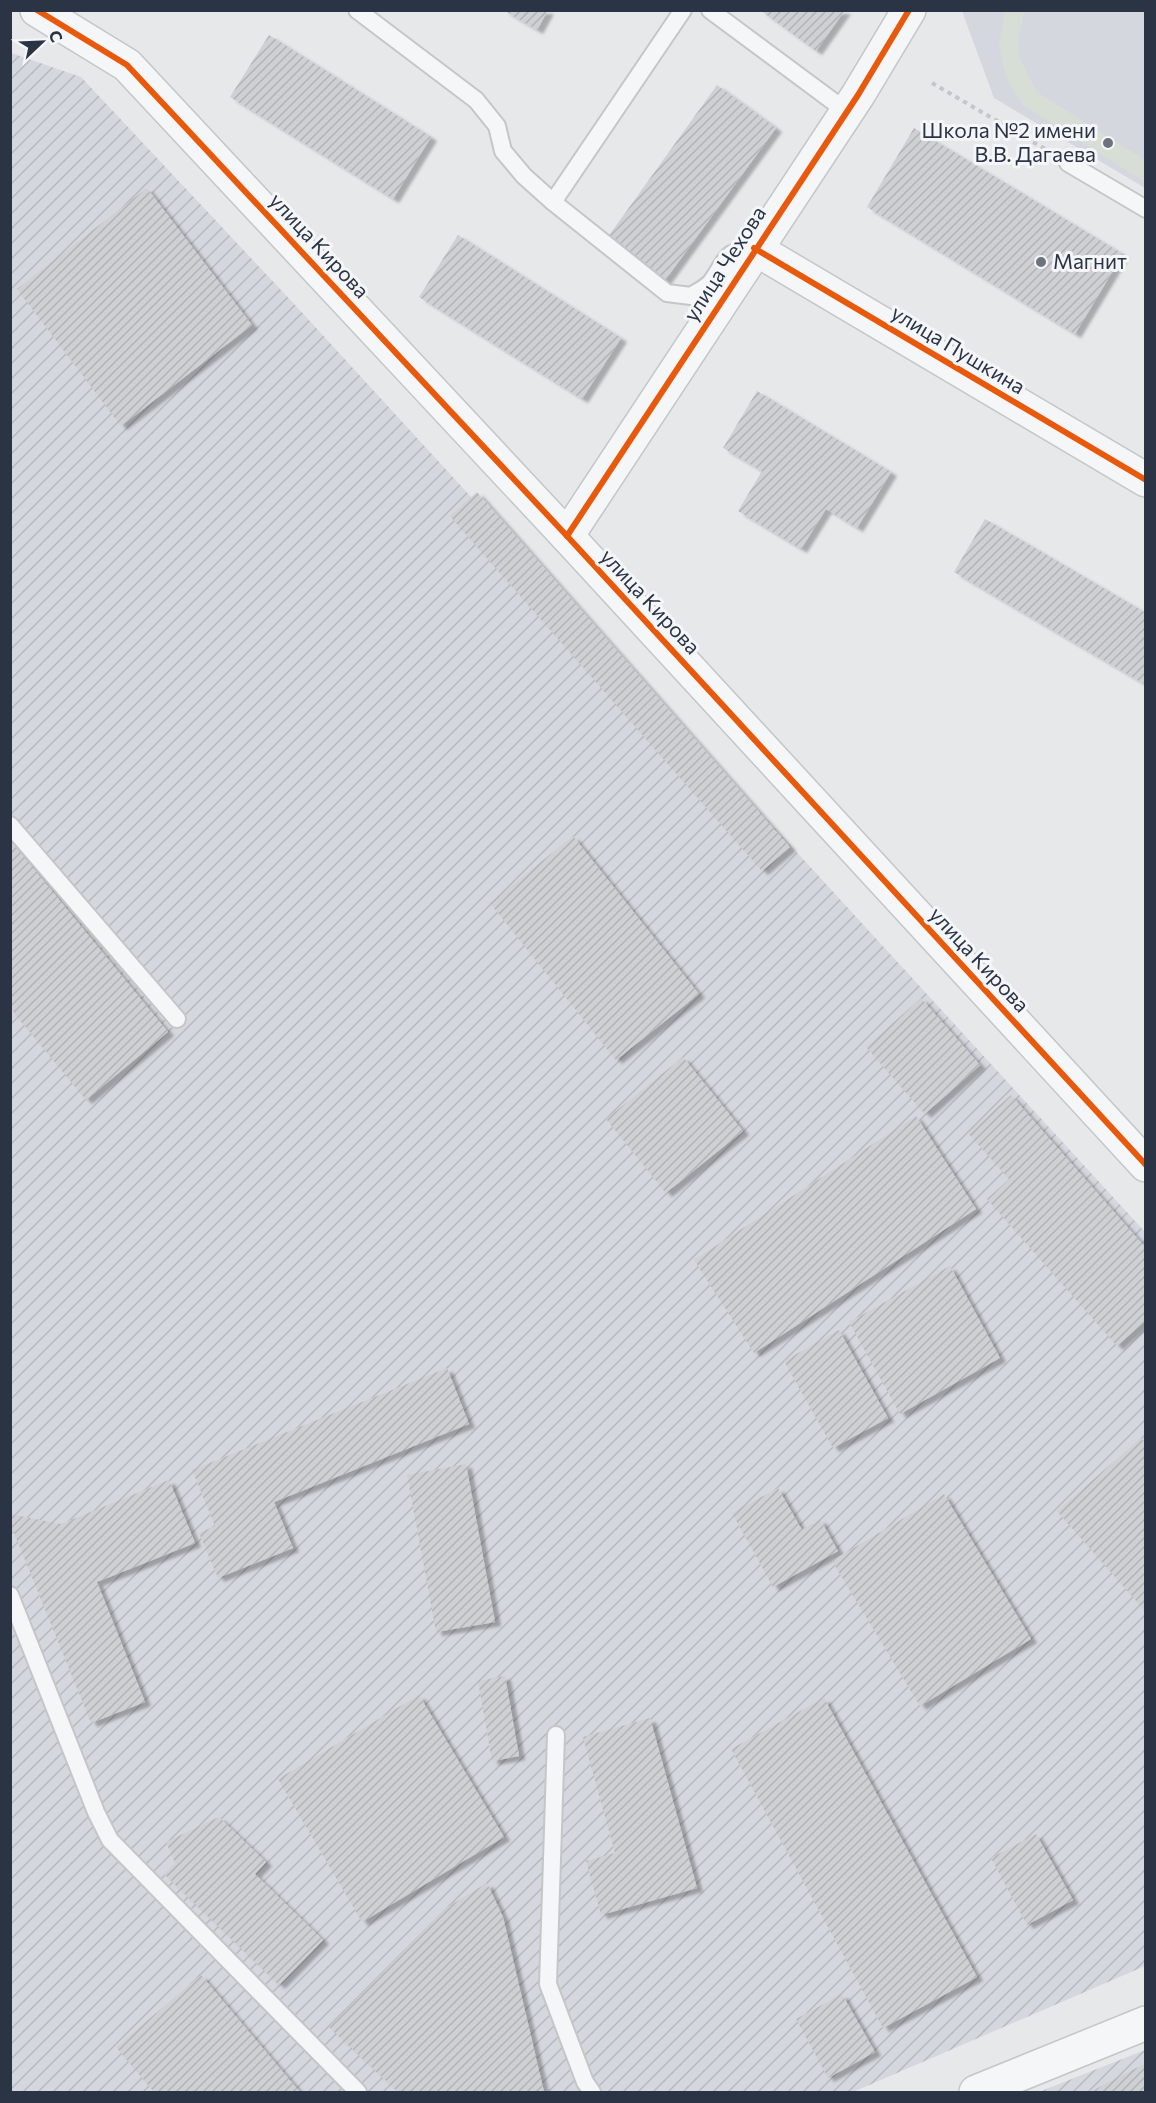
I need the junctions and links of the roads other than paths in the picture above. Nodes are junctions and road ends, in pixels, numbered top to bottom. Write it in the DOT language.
graph roads {
  1 [pos="37,10"];
  2 [pos="357,10"];
  3 [pos="683,10"];
  4 [pos="710,10"];
  5 [pos="909,10"];
  6 [pos="846,111"];
  7 [pos="1068,163"];
  8 [pos="552,202"];
  9 [pos="1146,209"];
  10 [pos="754,248"];
  11 [pos="1146,480"];
  12 [pos="567,536"];
  13 [pos="10,825"];
  14 [pos="177,1020"];
  15 [pos="1146,1165"];
  16 [pos="10,1595"];
  17 [pos="556,1735"];
  18 [pos="1146,2023"];
  19 [pos="358,2092"];
  20 [pos="592,2092"];
  21 [pos="976,2092"];
  1 -- 12 [label="street, улица Кирова"];
  2 -- 8 [label="lane"];
  3 -- 8 [label="lane"];
  4 -- 6 [label="lane"];
  5 -- 6 [label="street, улица Чехова"];
  6 -- 10 [label="street, улица Чехова"];
  7 -- 9 [label="lane"];
  8 -- 10 [label="lane"];
  10 -- 11 [label="street, улица Пушкина"];
  10 -- 12 [label="street, улица Чехова"];
  12 -- 15 [label="street, улица Кирова"];
  13 -- 14 [label="lane"];
  16 -- 19 [label="lane"];
  17 -- 20 [label="lane"];
  18 -- 21 [label="street"];
}
